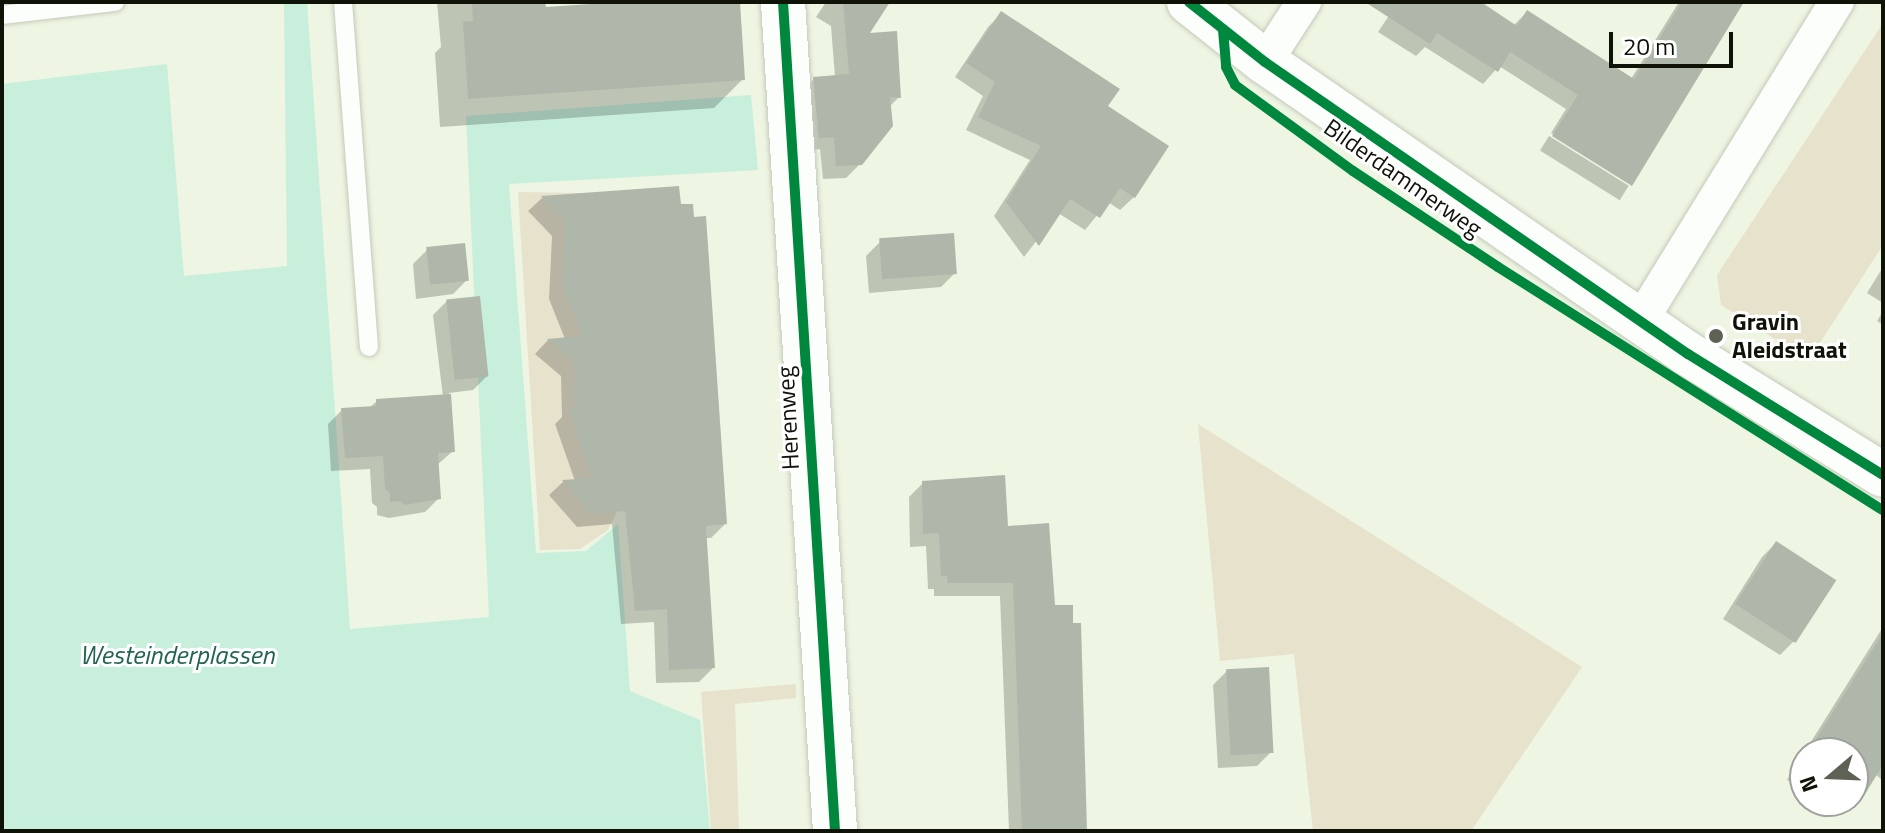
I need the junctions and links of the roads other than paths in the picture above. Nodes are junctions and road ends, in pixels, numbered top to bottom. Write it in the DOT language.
graph roads {
  1 [pos="115,2"];
  2 [pos="343,2"];
  3 [pos="783,2"];
  4 [pos="1189,2"];
  5 [pos="1304,2"];
  6 [pos="1837,2"];
  7 [pos="8,10"];
  8 [pos="1265,62"];
  9 [pos="1641,320"];
  10 [pos="369,347"];
  11 [pos="1883,475"];
  12 [pos="835,831"];
  1 -- 7 [label="lane"];
  2 -- 10 [label="lane"];
  3 -- 12 [label="street, Herenweg"];
  4 -- 8 [label="street, Bilderdammerweg"];
  5 -- 8 [label="street"];
  6 -- 9 [label="street"];
  8 -- 9 [label="street, Bilderdammerweg"];
  9 -- 11 [label="street, Bilderdammerweg"];
}
